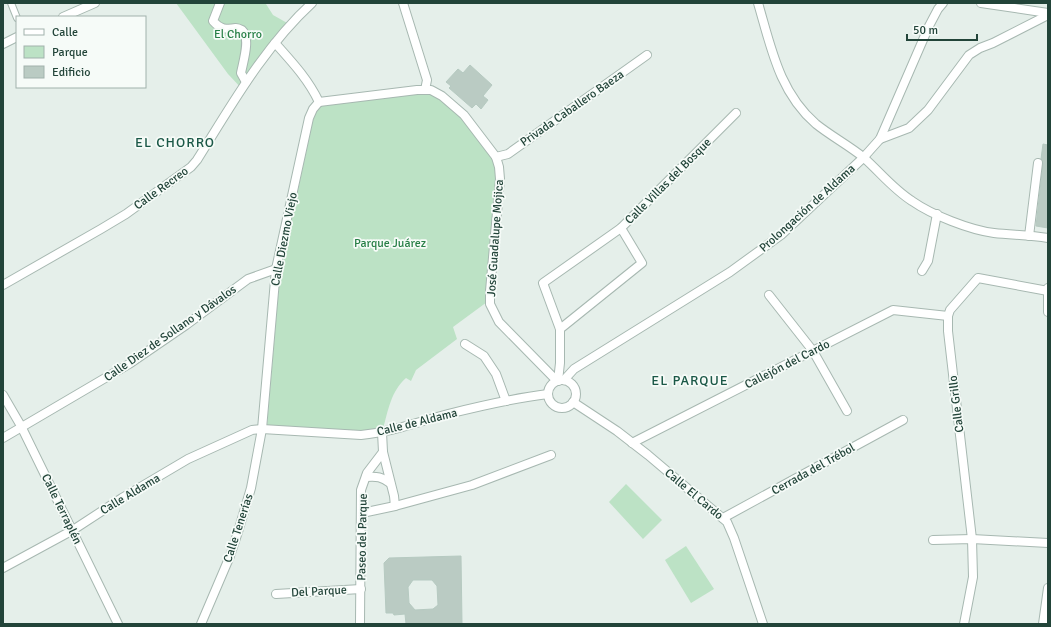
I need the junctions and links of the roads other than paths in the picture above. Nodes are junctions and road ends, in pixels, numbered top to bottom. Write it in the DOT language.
graph roads {
  1 [pos="11,3"];
  2 [pos="95,3"];
  3 [pos="220,3"];
  4 [pos="312,3"];
  5 [pos="403,3"];
  6 [pos="758,3"];
  7 [pos="943,3"];
  8 [pos="981,3"];
  9 [pos="995,4"];
  10 [pos="1048,14"];
  11 [pos="16,16"];
  12 [pos="65,16"];
  13 [pos="16,38"];
  14 [pos="275,43"];
  15 [pos="3,44"];
  16 [pos="647,55"];
  17 [pos="246,82"];
  18 [pos="425,90"];
  19 [pos="319,102"];
  20 [pos="736,113"];
  21 [pos="880,139"];
  22 [pos="496,157"];
  23 [pos="863,158"];
  24 [pos="1038,163"];
  25 [pos="937,214"];
  26 [pos="621,228"];
  27 [pos="1029,236"];
  28 [pos="1048,238"];
  29 [pos="276,269"];
  30 [pos="922,271"];
  31 [pos="3,285"];
  32 [pos="1048,290"];
  33 [pos="769,295"];
  34 [pos="1048,312"];
  35 [pos="948,316"];
  36 [pos="560,330"];
  37 [pos="466,344"];
  38 [pos="813,351"];
  39 [pos="560,381"];
  40 [pos="548,394"];
  41 [pos="3,395"];
  42 [pos="506,401"];
  43 [pos="573,402"];
  44 [pos="847,411"];
  45 [pos="904,420"];
  46 [pos="21,426"];
  47 [pos="262,429"];
  48 [pos="382,432"];
  49 [pos="3,438"];
  50 [pos="632,443"];
  51 [pos="383,452"];
  52 [pos="551,456"];
  53 [pos="366,477"];
  54 [pos="390,483"];
  55 [pos="395,506"];
  56 [pos="362,513"];
  57 [pos="723,518"];
  58 [pos="73,530"];
  59 [pos="972,539"];
  60 [pos="933,540"];
  61 [pos="1048,543"];
  62 [pos="3,568"];
  63 [pos="1048,588"];
  64 [pos="361,589"];
  65 [pos="276,594"];
  66 [pos="118,624"];
  67 [pos="201,624"];
  68 [pos="360,624"];
  69 [pos="763,624"];
  70 [pos="964,624"];
  71 [pos="1043,624"];
  1 -- 11 [label="street"];
  2 -- 12 [label="street"];
  3 -- 17 [label="street"];
  4 -- 14 [label="street, Calle Recreo"];
  5 -- 18 [label="street"];
  6 -- 23 [label="street"];
  7 -- 21 [label="street, Prolongación de Aldama"];
  8 -- 9 [label="street"];
  9 -- 10 [label="street"];
  10 -- 21 [label="street"];
  13 -- 15 [label="street"];
  14 -- 17 [label="street, Calle Recreo"];
  14 -- 19 [label="street"];
  16 -- 22 [label="street, Privada Caballero Baeza"];
  17 -- 31 [label="street, Calle Recreo"];
  18 -- 19 [label="street, José Guadalupe Mojica"];
  18 -- 22 [label="street, José Guadalupe Mojica"];
  19 -- 29 [label="street, Calle Diezmo Viejo"];
  20 -- 26 [label="street, Calle Villas del Bosque"];
  21 -- 23 [label="street, Prolongación de Aldama"];
  22 -- 39 [label="street, José Guadalupe Mojica"];
  23 -- 25 [label="street"];
  23 -- 39 [label="street, Prolongación de Aldama"];
  24 -- 27 [label="street"];
  25 -- 27 [label="street"];
  25 -- 30 [label="street"];
  26 -- 36 [label="street"];
  26 -- 36 [label="street, Calle Villas del Bosque"];
  27 -- 28 [label="street"];
  29 -- 46 [label="street, Calle Diez de Sollano y Dávalos"];
  29 -- 47 [label="street, Calle Diezmo Viejo"];
  32 -- 34 [label="street"];
  32 -- 35 [label="street"];
  33 -- 38 [label="street"];
  35 -- 38 [label="street, Callejón del Cardo"];
  35 -- 59 [label="street, Calle Grillo"];
  36 -- 39 [label="street"];
  37 -- 42 [label="street"];
  38 -- 44 [label="street"];
  38 -- 50 [label="street, Callejón del Cardo"];
  39 -- 40 [label="street"];
  39 -- 43 [label="street"];
  40 -- 42 [label="street, Calle de Aldama"];
  40 -- 43 [label="street"];
  41 -- 46 [label="street, Calle Terraplén"];
  42 -- 48 [label="street, Calle de Aldama"];
  43 -- 50 [label="street, Calle El Cardo"];
  45 -- 57 [label="street, Cerrada del Trébol"];
  46 -- 49 [label="street, Calle Diez de Sollano y Dávalos"];
  46 -- 58 [label="street, Calle Terraplén"];
  47 -- 48 [label="street, Calle de Aldama"];
  47 -- 58 [label="street, Calle Aldama"];
  47 -- 67 [label="street, Calle Tenerías"];
  48 -- 51 [label="street"];
  50 -- 57 [label="street, Calle El Cardo"];
  51 -- 53 [label="street, Paseo del Parque"];
  51 -- 54 [label="street"];
  52 -- 55 [label="street"];
  53 -- 54 [label="street"];
  53 -- 56 [label="street, Paseo del Parque"];
  54 -- 55 [label="street"];
  55 -- 56 [label="street"];
  56 -- 64 [label="street, Paseo del Parque"];
  57 -- 69 [label="street, Calle El Cardo"];
  58 -- 62 [label="street, Calle Aldama"];
  58 -- 66 [label="street, Calle Terraplén"];
  59 -- 60 [label="street"];
  59 -- 61 [label="street"];
  59 -- 70 [label="street, Calle Grillo"];
  63 -- 71 [label="street"];
  64 -- 65 [label="street, Del Parque"];
  64 -- 68 [label="street, Paseo del Parque"];
}
